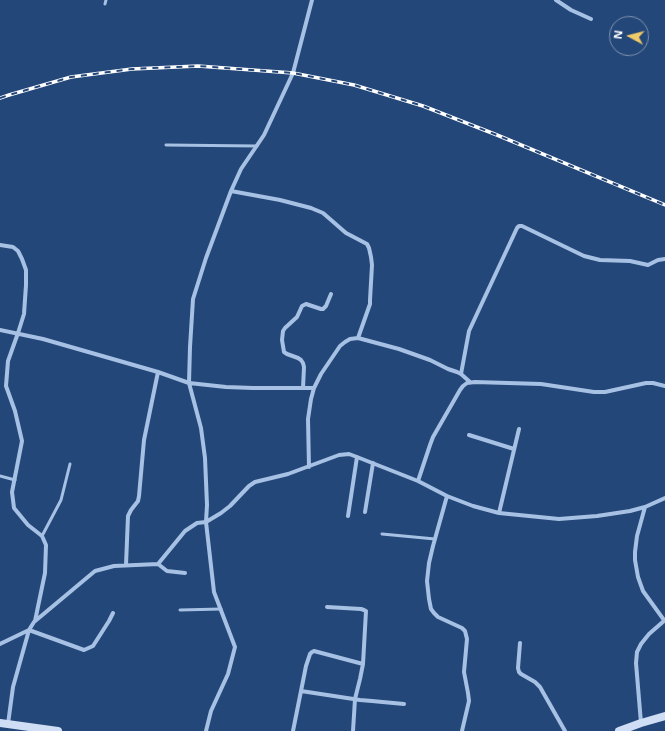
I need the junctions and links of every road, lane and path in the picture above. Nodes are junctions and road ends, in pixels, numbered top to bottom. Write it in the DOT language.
graph roads {
  1 [pos="312,0"];
  2 [pos="556,0"];
  3 [pos="591,19"];
  4 [pos="166,144"];
  5 [pos="257,146"];
  6 [pos="231,191"];
  7 [pos="0,245"];
  8 [pos="665,259"];
  9 [pos="331,294"];
  10 [pos="0,330"];
  11 [pos="18,333"];
  12 [pos="358,338"];
  13 [pos="158,372"];
  14 [pos="461,374"];
  15 [pos="470,382"];
  16 [pos="189,383"];
  17 [pos="665,386"];
  18 [pos="303,388"];
  19 [pos="314,388"];
  20 [pos="519,429"];
  21 [pos="469,435"];
  22 [pos="514,449"];
  23 [pos="357,457"];
  24 [pos="373,463"];
  25 [pos="70,464"];
  26 [pos="309,467"];
  27 [pos="0,476"];
  28 [pos="15,480"];
  29 [pos="418,481"];
  30 [pos="447,496"];
  31 [pos="665,498"];
  32 [pos="645,507"];
  33 [pos="366,512"];
  34 [pos="499,514"];
  35 [pos="348,516"];
  36 [pos="206,522"];
  37 [pos="382,534"];
  38 [pos="42,536"];
  39 [pos="435,539"];
  40 [pos="158,564"];
  41 [pos="126,566"];
  42 [pos="185,573"];
  43 [pos="328,607"];
  44 [pos="221,609"];
  45 [pos="180,610"];
  46 [pos="113,613"];
  47 [pos="665,620"];
  48 [pos="34,622"];
  49 [pos="28,630"];
  50 [pos="520,643"];
  51 [pos="0,644"];
  52 [pos="363,664"];
  53 [pos="301,691"];
  54 [pos="355,700"];
  55 [pos="404,704"];
  56 [pos="665,716"];
  57 [pos="4,723"];
  58 [pos="641,723"];
  59 [pos="58,731"];
  60 [pos="206,731"];
  61 [pos="293,731"];
  62 [pos="353,731"];
  63 [pos="462,731"];
  64 [pos="564,731"];
  65 [pos="619,731"];
  1 -- 5 [label="street"];
  2 -- 3 [label="street"];
  4 -- 5 [label="lane"];
  5 -- 6 [label="street"];
  6 -- 12 [label="street"];
  6 -- 16 [label="street"];
  7 -- 11 [label="street"];
  8 -- 14 [label="street"];
  9 -- 18 [label="street"];
  10 -- 11 [label="street"];
  11 -- 13 [label="street"];
  11 -- 28 [label="street"];
  12 -- 14 [label="street"];
  12 -- 19 [label="street"];
  13 -- 16 [label="street"];
  13 -- 41 [label="street"];
  14 -- 15 [label="street"];
  15 -- 17 [label="street"];
  15 -- 29 [label="street"];
  16 -- 18 [label="street"];
  16 -- 36 [label="street"];
  18 -- 19 [label="street"];
  19 -- 26 [label="street"];
  20 -- 22 [label="street"];
  21 -- 22 [label="street"];
  22 -- 34 [label="street"];
  23 -- 24 [label="street"];
  23 -- 26 [label="street"];
  23 -- 35 [label="street"];
  24 -- 29 [label="street"];
  24 -- 33 [label="street"];
  25 -- 38 [label="lane"];
  26 -- 36 [label="street"];
  27 -- 28 [label="lane"];
  28 -- 38 [label="street"];
  29 -- 30 [label="street"];
  30 -- 34 [label="street"];
  30 -- 39 [label="street"];
  31 -- 32 [label="street"];
  32 -- 34 [label="street"];
  32 -- 47 [label="street"];
  36 -- 40 [label="street"];
  36 -- 44 [label="street"];
  37 -- 39 [label="lane"];
  38 -- 48 [label="street"];
  39 -- 63 [label="street"];
  40 -- 41 [label="street"];
  40 -- 42 [label="street"];
  41 -- 48 [label="street"];
  43 -- 52 [label="street"];
  44 -- 45 [label="lane"];
  44 -- 60 [label="street"];
  46 -- 49 [label="street"];
  47 -- 58 [label="street"];
  48 -- 49 [label="street"];
  49 -- 51 [label="street"];
  49 -- 57 [label="street"];
  50 -- 64 [label="street"];
  52 -- 53 [label="street"];
  52 -- 54 [label="street"];
  53 -- 54 [label="street"];
  53 -- 61 [label="street"];
  54 -- 55 [label="street"];
  54 -- 62 [label="street"];
  56 -- 58 [label="street"];
  57 -- 59 [label="street"];
  58 -- 65 [label="street"];
}
